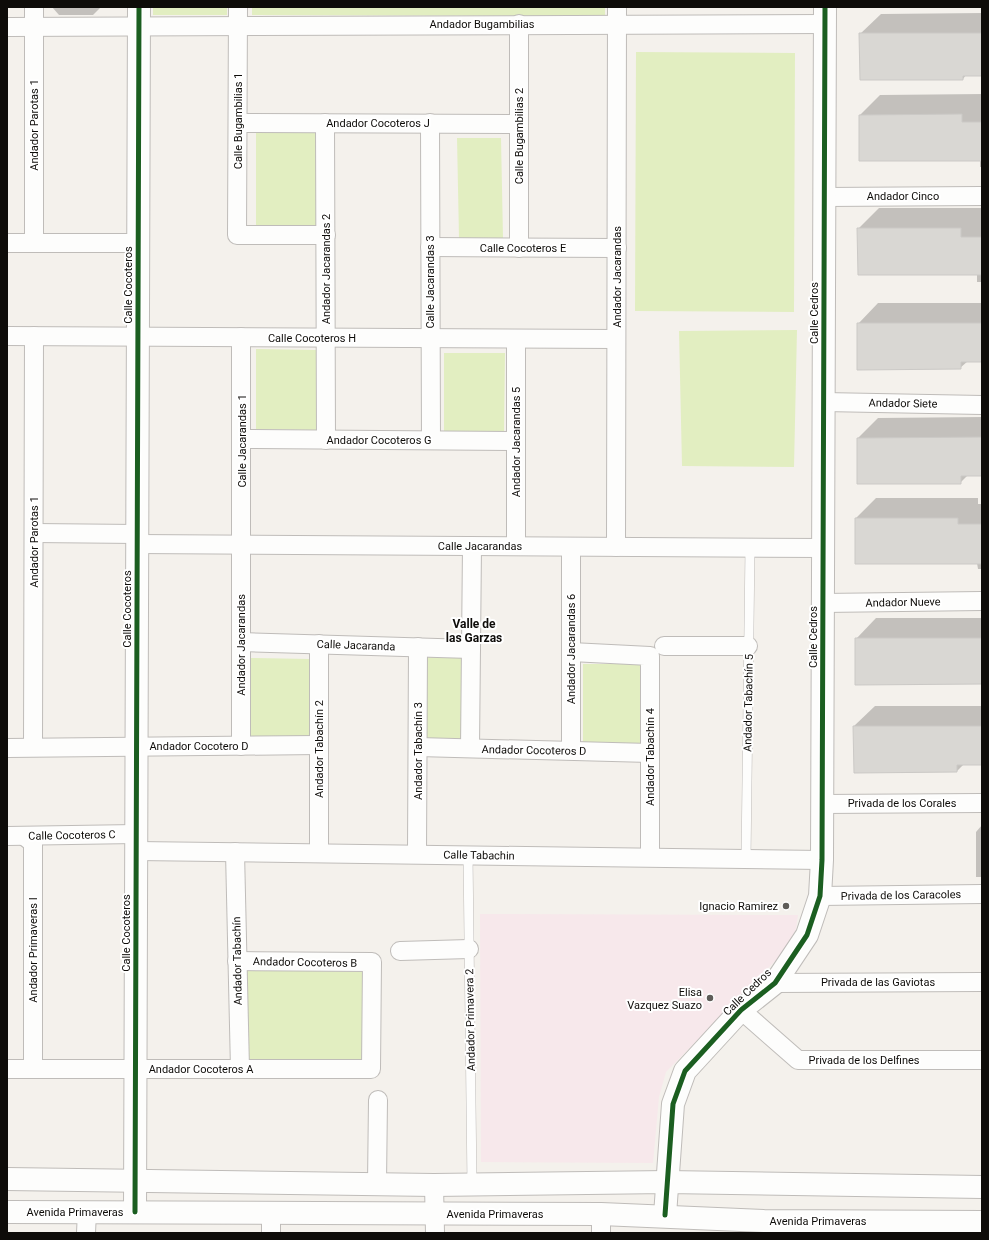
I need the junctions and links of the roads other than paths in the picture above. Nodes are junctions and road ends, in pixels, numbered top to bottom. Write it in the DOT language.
graph roads {
  1 [pos="34,7"];
  2 [pos="238,7"];
  3 [pos="617,15"];
  4 [pos="825,15"];
  5 [pos="139,16"];
  6 [pos="518,24"];
  7 [pos="238,25"];
  8 [pos="7,26"];
  9 [pos="34,28"];
  10 [pos="238,122"];
  11 [pos="325,123"];
  12 [pos="430,123"];
  13 [pos="519,124"];
  14 [pos="982,196"];
  15 [pos="825,197"];
  16 [pos="326,235"];
  17 [pos="7,242"];
  18 [pos="34,243"];
  19 [pos="138,243"];
  20 [pos="430,247"];
  21 [pos="519,248"];
  22 [pos="617,248"];
  23 [pos="7,336"];
  24 [pos="34,336"];
  25 [pos="138,337"];
  26 [pos="241,337"];
  27 [pos="326,338"];
  28 [pos="430,338"];
  29 [pos="516,339"];
  30 [pos="616,339"];
  31 [pos="824,402"];
  32 [pos="982,405"];
  33 [pos="242,440"];
  34 [pos="326,440"];
  35 [pos="430,440"];
  36 [pos="516,441"];
  37 [pos="34,533"];
  38 [pos="137,539"];
  39 [pos="242,544"];
  40 [pos="472,546"];
  41 [pos="516,546"];
  42 [pos="571,546"];
  43 [pos="616,547"];
  44 [pos="750,548"];
  45 [pos="823,548"];
  46 [pos="982,601"];
  47 [pos="823,603"];
  48 [pos="241,642"];
  49 [pos="319,644"];
  50 [pos="748,646"];
  51 [pos="418,647"];
  52 [pos="471,649"];
  53 [pos="657,651"];
  54 [pos="571,652"];
  55 [pos="319,745"];
  56 [pos="137,746"];
  57 [pos="241,746"];
  58 [pos="33,747"];
  59 [pos="418,747"];
  60 [pos="7,748"];
  61 [pos="470,748"];
  62 [pos="571,750"];
  63 [pos="650,753"];
  64 [pos="982,803"];
  65 [pos="822,804"];
  66 [pos="16,836"];
  67 [pos="136,842"];
  68 [pos="235,852"];
  69 [pos="319,853"];
  70 [pos="417,854"];
  71 [pos="468,855"];
  72 [pos="650,858"];
  73 [pos="746,859"];
  74 [pos="822,860"];
  75 [pos="982,894"];
  76 [pos="820,896"];
  77 [pos="469,949"];
  78 [pos="400,951"];
  79 [pos="237,961"];
  80 [pos="982,982"];
  81 [pos="775,983"];
  82 [pos="741,1010"];
  83 [pos="982,1060"];
  84 [pos="7,1069"];
  85 [pos="33,1069"];
  86 [pos="136,1069"];
  87 [pos="240,1069"];
  88 [pos="371,1069"];
  89 [pos="378,1100"];
  90 [pos="7,1179"];
  91 [pos="136,1182"];
  92 [pos="667,1182"];
  93 [pos="376,1183"];
  94 [pos="434,1185"];
  95 [pos="472,1185"];
  96 [pos="982,1187"];
  97 [pos="87,1211"];
  98 [pos="7,1212"];
  99 [pos="135,1212"];
  100 [pos="665,1215"];
  101 [pos="982,1222"];
  102 [pos="271,1223"];
  103 [pos="601,1223"];
  104 [pos="435,1224"];
  105 [pos="764,1227"];
  106 [pos="86,1233"];
  1 -- 9 [label="street, Andador Parotas 1"];
  2 -- 7 [label="street, Calle Bugambilias 1"];
  3 -- 4 [label="street, Andador Bugambilias"];
  3 -- 6 [label="street, Andador Bugambilias"];
  3 -- 22 [label="street, Andador Jacarandas"];
  4 -- 15 [label="street, Calle Cedros"];
  5 -- 7 [label="street, Andador Bugambilias"];
  5 -- 9 [label="street, Andador Bugambilias"];
  5 -- 19 [label="street, Calle Cocoteros"];
  6 -- 7 [label="street, Andador Bugambilias"];
  6 -- 13 [label="street, Calle Bugambilias 2"];
  7 -- 10 [label="street, Calle Bugambilias 1"];
  8 -- 9 [label="street, Andador Bugambilias"];
  9 -- 18 [label="street, Andador Parotas 1"];
  10 -- 11 [label="street, Andador Cocoteros J"];
  10 -- 16 [label="street, Calle Bugambilias 1"];
  11 -- 12 [label="street, Andador Cocoteros J"];
  11 -- 16 [label="street, Andador Jacarandas 2"];
  12 -- 13 [label="street, Andador Cocoteros J"];
  12 -- 20 [label="street, Calle Jacarandas 3"];
  13 -- 21 [label="street, Calle Bugambilias 2"];
  14 -- 15 [label="street, Andador Cinco"];
  15 -- 31 [label="street, Calle Cedros"];
  16 -- 27 [label="street, Andador Jacarandas 2"];
  17 -- 18 [label="street"];
  18 -- 19 [label="street"];
  19 -- 25 [label="street, Calle Cocoteros"];
  20 -- 21 [label="street, Calle Cocoteros E"];
  20 -- 28 [label="street, Calle Jacarandas 3"];
  21 -- 22 [label="street, Calle Cocoteros E"];
  22 -- 30 [label="street, Andador Jacarandas"];
  23 -- 24 [label="street, Calle Cocoteros H"];
  24 -- 25 [label="street, Calle Cocoteros H"];
  24 -- 37 [label="street, Andador Parotas 1"];
  25 -- 26 [label="street, Calle Cocoteros H"];
  25 -- 38 [label="street, Calle Cocoteros"];
  26 -- 27 [label="street, Calle Cocoteros H"];
  26 -- 33 [label="street, Calle Jacarandas 1"];
  27 -- 28 [label="street, Calle Cocoteros H"];
  27 -- 34 [label="street, Andador Jacarandas 2"];
  28 -- 29 [label="street, Calle Cocoteros H"];
  28 -- 35 [label="street, Calle Jacarandas 3"];
  29 -- 30 [label="street, Calle Cocoteros H"];
  29 -- 36 [label="street, Andador Jacarandas 5"];
  30 -- 43 [label="street, Andador Jacarandas"];
  31 -- 32 [label="street, Andador Siete"];
  31 -- 45 [label="street, Calle Cedros"];
  33 -- 34 [label="street, Andador Cocoteros G"];
  33 -- 39 [label="street, Calle Jacarandas 1"];
  34 -- 35 [label="street, Andador Cocoteros G"];
  35 -- 36 [label="street, Andador Cocoteros G"];
  36 -- 41 [label="street, Andador Jacarandas 5"];
  37 -- 38 [label="street, Calle Jacarandas"];
  37 -- 58 [label="street, Andador Parotas 1"];
  38 -- 39 [label="street, Calle Jacarandas"];
  38 -- 56 [label="street, Calle Cocoteros"];
  39 -- 40 [label="street, Calle Jacarandas"];
  39 -- 48 [label="street, Andador Jacarandas"];
  40 -- 41 [label="street, Calle Jacarandas"];
  40 -- 52 [label="street"];
  41 -- 42 [label="street, Calle Jacarandas"];
  42 -- 43 [label="street, Calle Jacarandas"];
  42 -- 54 [label="street, Andador Jacarandas 6"];
  43 -- 44 [label="street, Calle Jacarandas"];
  44 -- 45 [label="street, Calle Jacarandas"];
  44 -- 50 [label="lane, Andador Tabachín 5"];
  45 -- 47 [label="street, Calle Cedros"];
  46 -- 47 [label="street, Andador Nueve"];
  47 -- 65 [label="street, Calle Cedros"];
  48 -- 49 [label="street, Calle Jacaranda"];
  48 -- 57 [label="street, Andador Jacarandas"];
  49 -- 51 [label="street, Calle Jacaranda"];
  49 -- 55 [label="street, Andador Tabachín 2"];
  50 -- 53 [label="street"];
  50 -- 73 [label="lane, Andador Tabachín 5"];
  51 -- 52 [label="street, Calle Jacaranda"];
  51 -- 59 [label="street, Andador Tabachín 3"];
  52 -- 61 [label="street"];
  53 -- 54 [label="street"];
  53 -- 63 [label="street, Andador Tabachín 4"];
  54 -- 62 [label="street, Andador Jacarandas 6"];
  55 -- 57 [label="street, Andador Cocotero D"];
  55 -- 69 [label="street, Andador Tabachín 2"];
  56 -- 57 [label="street, Andador Cocotero D"];
  56 -- 58 [label="street, Andador Cocotero D"];
  56 -- 67 [label="street, Calle Cocoteros"];
  58 -- 60 [label="street, Andador Cocotero D"];
  59 -- 61 [label="street, Andador Cocoteros D"];
  59 -- 70 [label="street, Andador Tabachín 3"];
  61 -- 62 [label="street, Andador Cocoteros D"];
  62 -- 63 [label="street, Andador Cocoteros D"];
  63 -- 72 [label="street, Andador Tabachín 4"];
  64 -- 65 [label="street, Privada de los Corales"];
  65 -- 74 [label="street, Calle Cedros"];
  66 -- 67 [label="street, Calle Cocoteros C"];
  66 -- 85 [label="street, Andador Primaveras I"];
  67 -- 68 [label="street, Calle Tabachin"];
  67 -- 86 [label="street, Calle Cocoteros"];
  68 -- 69 [label="street, Calle Tabachin"];
  68 -- 79 [label="street, Andador Tabachín"];
  69 -- 70 [label="street, Calle Tabachin"];
  70 -- 71 [label="street, Calle Tabachin"];
  71 -- 72 [label="street, Calle Tabachin"];
  71 -- 77 [label="lane, Andador Primavera 2"];
  72 -- 73 [label="street, Calle Tabachin"];
  73 -- 74 [label="street, Calle Tabachin"];
  74 -- 76 [label="street, Calle Cedros"];
  75 -- 76 [label="street, Privada de los Caracoles"];
  76 -- 81 [label="street, Calle Cedros"];
  77 -- 78 [label="street"];
  77 -- 95 [label="lane, Andador Primavera 2"];
  79 -- 87 [label="street, Andador Tabachín"];
  79 -- 88 [label="street, Andador Cocoteros B"];
  80 -- 81 [label="street, Privada de las Gaviotas"];
  81 -- 82 [label="street, Calle Cedros"];
  82 -- 83 [label="street, Privada de los Delfines"];
  82 -- 92 [label="street, Calle Cedros"];
  84 -- 85 [label="street, Andador Cocoteros A"];
  85 -- 86 [label="street, Andador Cocoteros A"];
  86 -- 87 [label="street, Andador Cocoteros A"];
  86 -- 91 [label="street, Calle Cocoteros"];
  87 -- 88 [label="street, Andador Cocoteros A"];
  89 -- 93 [label="street"];
  90 -- 91 [label="street"];
  91 -- 93 [label="street"];
  91 -- 99 [label="street, Calle Cocoteros"];
  92 -- 95 [label="street"];
  92 -- 96 [label="street"];
  92 -- 100 [label="street, Calle Cedros"];
  93 -- 94 [label="street"];
  94 -- 95 [label="street"];
  94 -- 104 [label="street"];
  97 -- 98 [label="street, Avenida Primaveras"];
  97 -- 99 [label="street, Avenida Primaveras"];
  97 -- 106 [label="street"];
  99 -- 102 [label="street, Avenida Primaveras"];
  100 -- 103 [label="street, Avenida Primaveras"];
  100 -- 105 [label="street, Avenida Primaveras"];
  101 -- 105 [label="street, Avenida Primaveras"];
  102 -- 104 [label="street, Avenida Primaveras"];
  103 -- 104 [label="street, Avenida Primaveras"];
}
